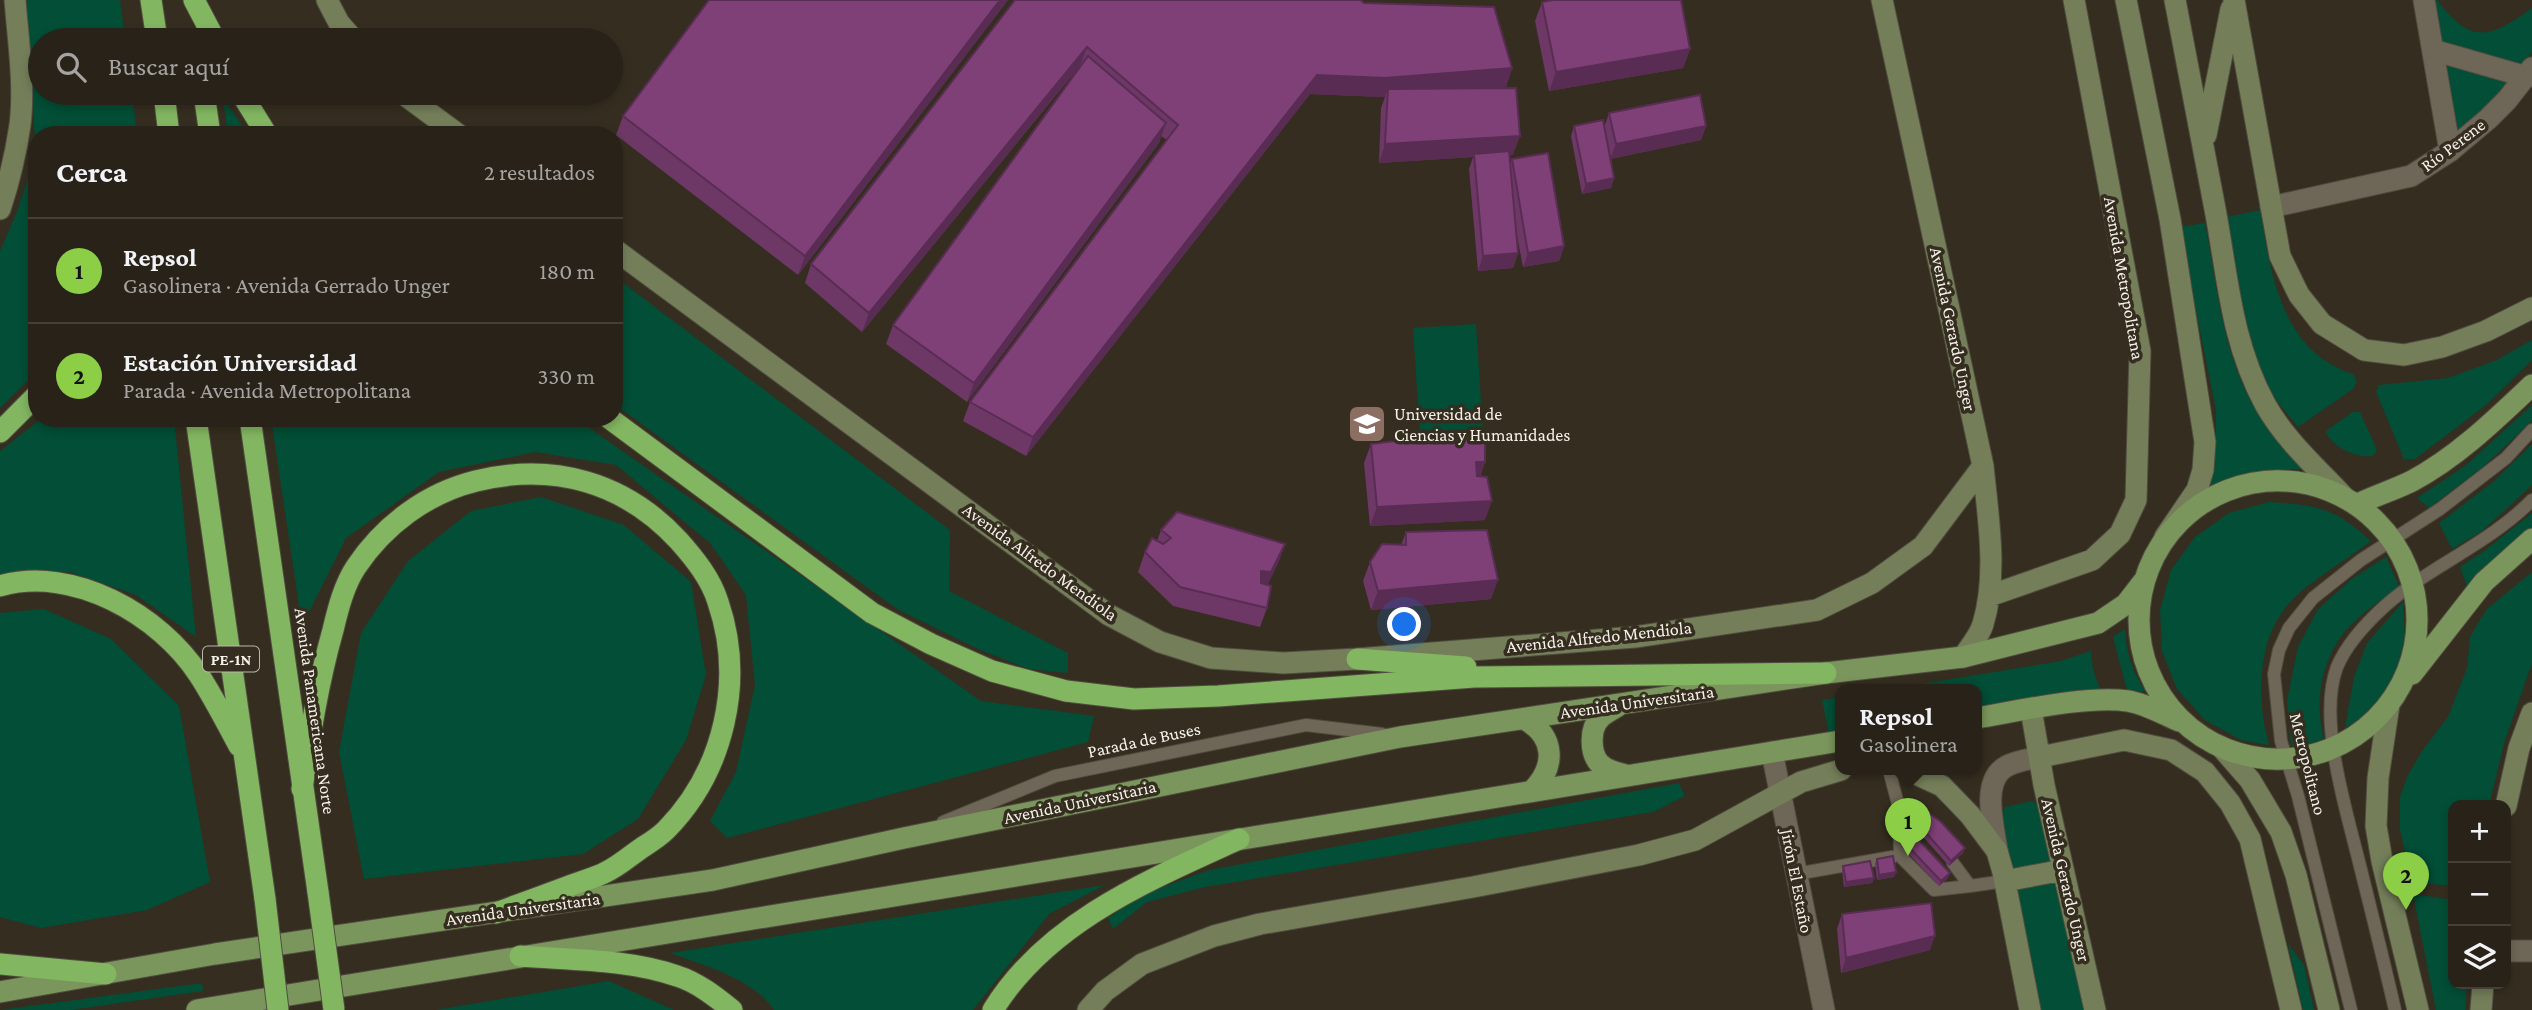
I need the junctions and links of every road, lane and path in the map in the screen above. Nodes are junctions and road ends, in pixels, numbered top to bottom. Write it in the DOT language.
graph roads {
  1 [pos="15,0"];
  2 [pos="151,0"];
  3 [pos="193,0"];
  4 [pos="327,0"];
  5 [pos="1882,0"];
  6 [pos="2074,0"];
  7 [pos="2126,0"];
  8 [pos="2175,0"];
  9 [pos="2233,0"];
  10 [pos="2424,0"];
  11 [pos="155,28"];
  12 [pos="196,28"];
  13 [pos="208,28"];
  14 [pos="343,28"];
  15 [pos="2433,50"];
  16 [pos="2529,73"];
  17 [pos="165,105"];
  18 [pos="206,105"];
  19 [pos="249,105"];
  20 [pos="418,105"];
  21 [pos="167,126"];
  22 [pos="209,126"];
  23 [pos="262,126"];
  24 [pos="447,126"];
  25 [pos="2203,148"];
  26 [pos="2450,151"];
  27 [pos="2271,207"];
  28 [pos="0,209"];
  29 [pos="623,256"];
  30 [pos="2532,308"];
  31 [pos="2532,385"];
  32 [pos="28,405"];
  33 [pos="197,427"];
  34 [pos="251,427"];
  35 [pos="621,427"];
  36 [pos="2532,430"];
  37 [pos="0,432"];
  38 [pos="1983,466"];
  39 [pos="2532,500"];
  40 [pos="2350,501"];
  41 [pos="2165,537"];
  42 [pos="2532,539"];
  43 [pos="2392,540"];
  44 [pos="2143,582"];
  45 [pos="2413,585"];
  46 [pos="0,586"];
  47 [pos="1989,596"];
  48 [pos="1963,657"];
  49 [pos="1357,659"];
  50 [pos="1826,673"];
  51 [pos="1527,676"];
  52 [pos="2394,697"];
  53 [pos="1620,705"];
  54 [pos="2031,709"];
  55 [pos="2532,713"];
  56 [pos="1982,717"];
  57 [pos="1524,719"];
  58 [pos="2183,723"];
  59 [pos="1400,737"];
  60 [pos="1835,743"];
  61 [pos="2334,747"];
  62 [pos="2222,748"];
  63 [pos="1772,752"];
  64 [pos="2040,757"];
  65 [pos="246,758"];
  66 [pos="2285,759"];
  67 [pos="1835,772"];
  68 [pos="1626,775"];
  69 [pos="1891,775"];
  70 [pos="1918,775"];
  71 [pos="302,789"];
  72 [pos="1532,791"];
  73 [pos="1780,794"];
  74 [pos="2507,800"];
  75 [pos="904,838"];
  76 [pos="1238,839"];
  77 [pos="1997,851"];
  78 [pos="1900,856"];
  79 [pos="1952,863"];
  80 [pos="2063,870"];
  81 [pos="1796,874"];
  82 [pos="2005,881"];
  83 [pos="1970,886"];
  84 [pos="496,913"];
  85 [pos="2511,951"];
  86 [pos="2532,951"];
  87 [pos="520,956"];
  88 [pos="0,964"];
  89 [pos="106,974"];
  90 [pos="2483,989"];
  91 [pos="0,992"];
  92 [pos="197,1010"];
  93 [pos="278,1010"];
  94 [pos="334,1010"];
  95 [pos="732,1010"];
  96 [pos="993,1010"];
  97 [pos="1087,1010"];
  98 [pos="1824,1010"];
  99 [pos="2030,1010"];
  100 [pos="2095,1010"];
  101 [pos="2291,1010"];
  102 [pos="2329,1010"];
  103 [pos="2351,1010"];
  104 [pos="2396,1010"];
  105 [pos="2418,1010"];
  106 [pos="2481,1010"];
  1 -- 28 [label="street"];
  2 -- 11 [label="highway"];
  3 -- 12 [label="highway"];
  3 -- 13 [label="highway"];
  4 -- 14 [label="street"];
  5 -- 38 [label="street, Avenida Gerardo Unger"];
  6 -- 47 [label="street, Avenida Metropolitana"];
  7 -- 41 [label="street"];
  8 -- 25 [label="street"];
  9 -- 25 [label="street"];
  9 -- 27 [label="street"];
  10 -- 15 [label="street"];
  15 -- 16 [label="street"];
  15 -- 26 [label="street"];
  16 -- 26 [label="street, Río Perene"];
  17 -- 21 [label="highway"];
  18 -- 22 [label="highway"];
  19 -- 23 [label="highway"];
  20 -- 24 [label="street"];
  25 -- 40 [label="street"];
  26 -- 27 [label="street, Río Perene"];
  27 -- 30 [label="street"];
  29 -- 49 [label="street, Avenida Alfredo Mendiola"];
  31 -- 40 [label="main road"];
  32 -- 37 [label="highway"];
  33 -- 65 [label="highway, PE-1N"];
  34 -- 71 [label="highway, Avenida Panamericana Norte / PE-1N"];
  35 -- 51 [label="highway"];
  36 -- 43 [label="lane, Metropolitano"];
  38 -- 47 [label="street, Avenida Gerardo Unger"];
  38 -- 49 [label="street, Avenida Alfredo Mendiola"];
  39 -- 45 [label="lane, Metropolitano"];
  40 -- 41 [label="main road"];
  40 -- 43 [label="main road"];
  41 -- 44 [label="main road"];
  42 -- 52 [label="main road"];
  43 -- 45 [label="main road"];
  43 -- 66 [label="lane, Metropolitano"];
  44 -- 48 [label="main road, Avenida Universitaria"];
  44 -- 58 [label="main road"];
  45 -- 52 [label="main road"];
  45 -- 61 [label="lane, Metropolitano"];
  46 -- 65 [label="highway"];
  47 -- 48 [label="street, Avenida Gerardo Unger"];
  48 -- 50 [label="main road, Avenida Universitaria"];
  49 -- 51 [label="highway"];
  50 -- 51 [label="highway"];
  50 -- 53 [label="main road, Avenida Universitaria"];
  52 -- 61 [label="main road"];
  52 -- 105 [label="street"];
  53 -- 57 [label="main road, Avenida Universitaria"];
  53 -- 68 [label="main road"];
  54 -- 56 [label="main road"];
  54 -- 58 [label="main road"];
  54 -- 64 [label="street, Avenida Gerardo Unger"];
  55 -- 74 [label="street"];
  57 -- 59 [label="main road, Avenida Universitaria"];
  57 -- 72 [label="main road"];
  58 -- 62 [label="main road"];
  59 -- 75 [label="main road, Avenida Universitaria"];
  59 -- 75 [label="lane, Parada de Buses"];
  60 -- 63 [label="main road"];
  61 -- 66 [label="main road"];
  61 -- 104 [label="lane, Metropolitano"];
  62 -- 66 [label="main road"];
  62 -- 102 [label="street"];
  63 -- 68 [label="main road"];
  63 -- 73 [label="street, Jirón El Estaño"];
  64 -- 77 [label="street"];
  64 -- 80 [label="street, Avenida Gerardo Unger"];
  64 -- 101 [label="street"];
  65 -- 93 [label="highway, PE-1N, bridge"];
  66 -- 103 [label="lane, Metropolitano"];
  67 -- 73 [label="street"];
  68 -- 72 [label="main road"];
  69 -- 78 [label="lane"];
  70 -- 77 [label="street"];
  71 -- 84 [label="highway"];
  71 -- 94 [label="highway, Avenida Panamericana Norte / PE-1N, bridge"];
  72 -- 76 [label="main road"];
  73 -- 81 [label="street, Jirón El Estaño"];
  73 -- 97 [label="street"];
  75 -- 84 [label="main road, Avenida Universitaria"];
  76 -- 87 [label="main road"];
  76 -- 96 [label="highway"];
  77 -- 82 [label="street"];
  78 -- 81 [label="lane"];
  78 -- 83 [label="lane"];
  79 -- 83 [label="lane"];
  80 -- 82 [label="street"];
  80 -- 100 [label="street, Avenida Gerardo Unger"];
  81 -- 98 [label="street, Jirón El Estaño"];
  82 -- 83 [label="lane"];
  82 -- 99 [label="street"];
  84 -- 89 [label="main road, Avenida Universitaria"];
  85 -- 86 [label="street"];
  87 -- 92 [label="main road"];
  87 -- 95 [label="highway"];
  88 -- 89 [label="highway"];
  89 -- 91 [label="main road, Avenida Universitaria"];
  90 -- 106 [label="street"];
}
